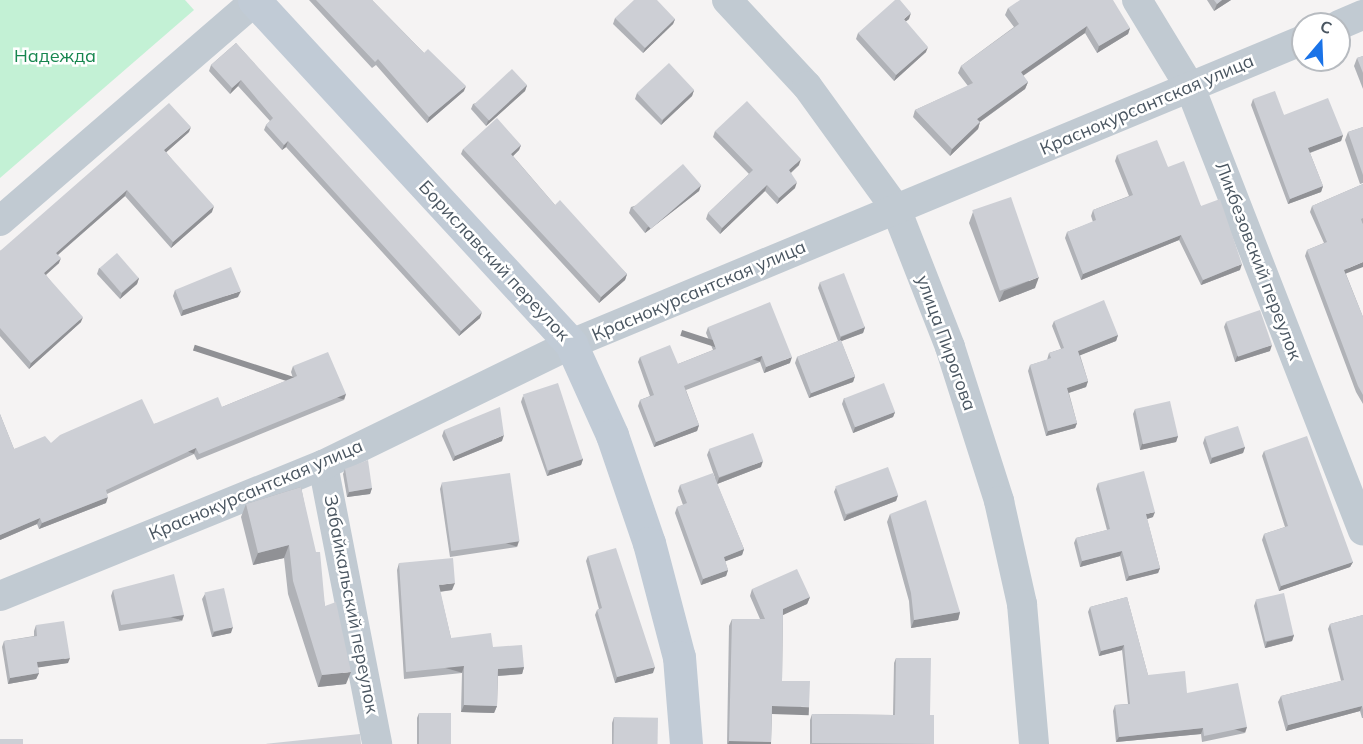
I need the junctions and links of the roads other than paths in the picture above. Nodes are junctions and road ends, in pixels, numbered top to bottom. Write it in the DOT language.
graph roads {
  1 [pos="727,0"];
  2 [pos="1137,0"];
  3 [pos="254,1"];
  4 [pos="1291,45"];
  5 [pos="1190,87"];
  6 [pos="896,210"];
  7 [pos="0,221"];
  8 [pos="571,344"];
  9 [pos="323,465"];
  10 [pos="1363,530"];
  11 [pos="0,596"];
  12 [pos="377,744"];
  13 [pos="686,744"];
  14 [pos="1034,744"];
  1 -- 6 [label="street, улица Пирогова"];
  2 -- 5 [label="street, Ликбезовский переулок"];
  3 -- 7 [label="street, Бориславский переулок"];
  3 -- 8 [label="street, Бориславский переулок"];
  4 -- 5 [label="street, Краснокурсантская улица"];
  5 -- 6 [label="street, Краснокурсантская улица"];
  5 -- 10 [label="street, Ликбезовский переулок"];
  6 -- 8 [label="street, Краснокурсантская улица"];
  6 -- 14 [label="street, улица Пирогова"];
  8 -- 9 [label="street, Краснокурсантская улица"];
  8 -- 13 [label="street, Бориславский переулок"];
  9 -- 11 [label="street, Краснокурсантская улица"];
  9 -- 12 [label="street, Забайкальский переулок"];
}
